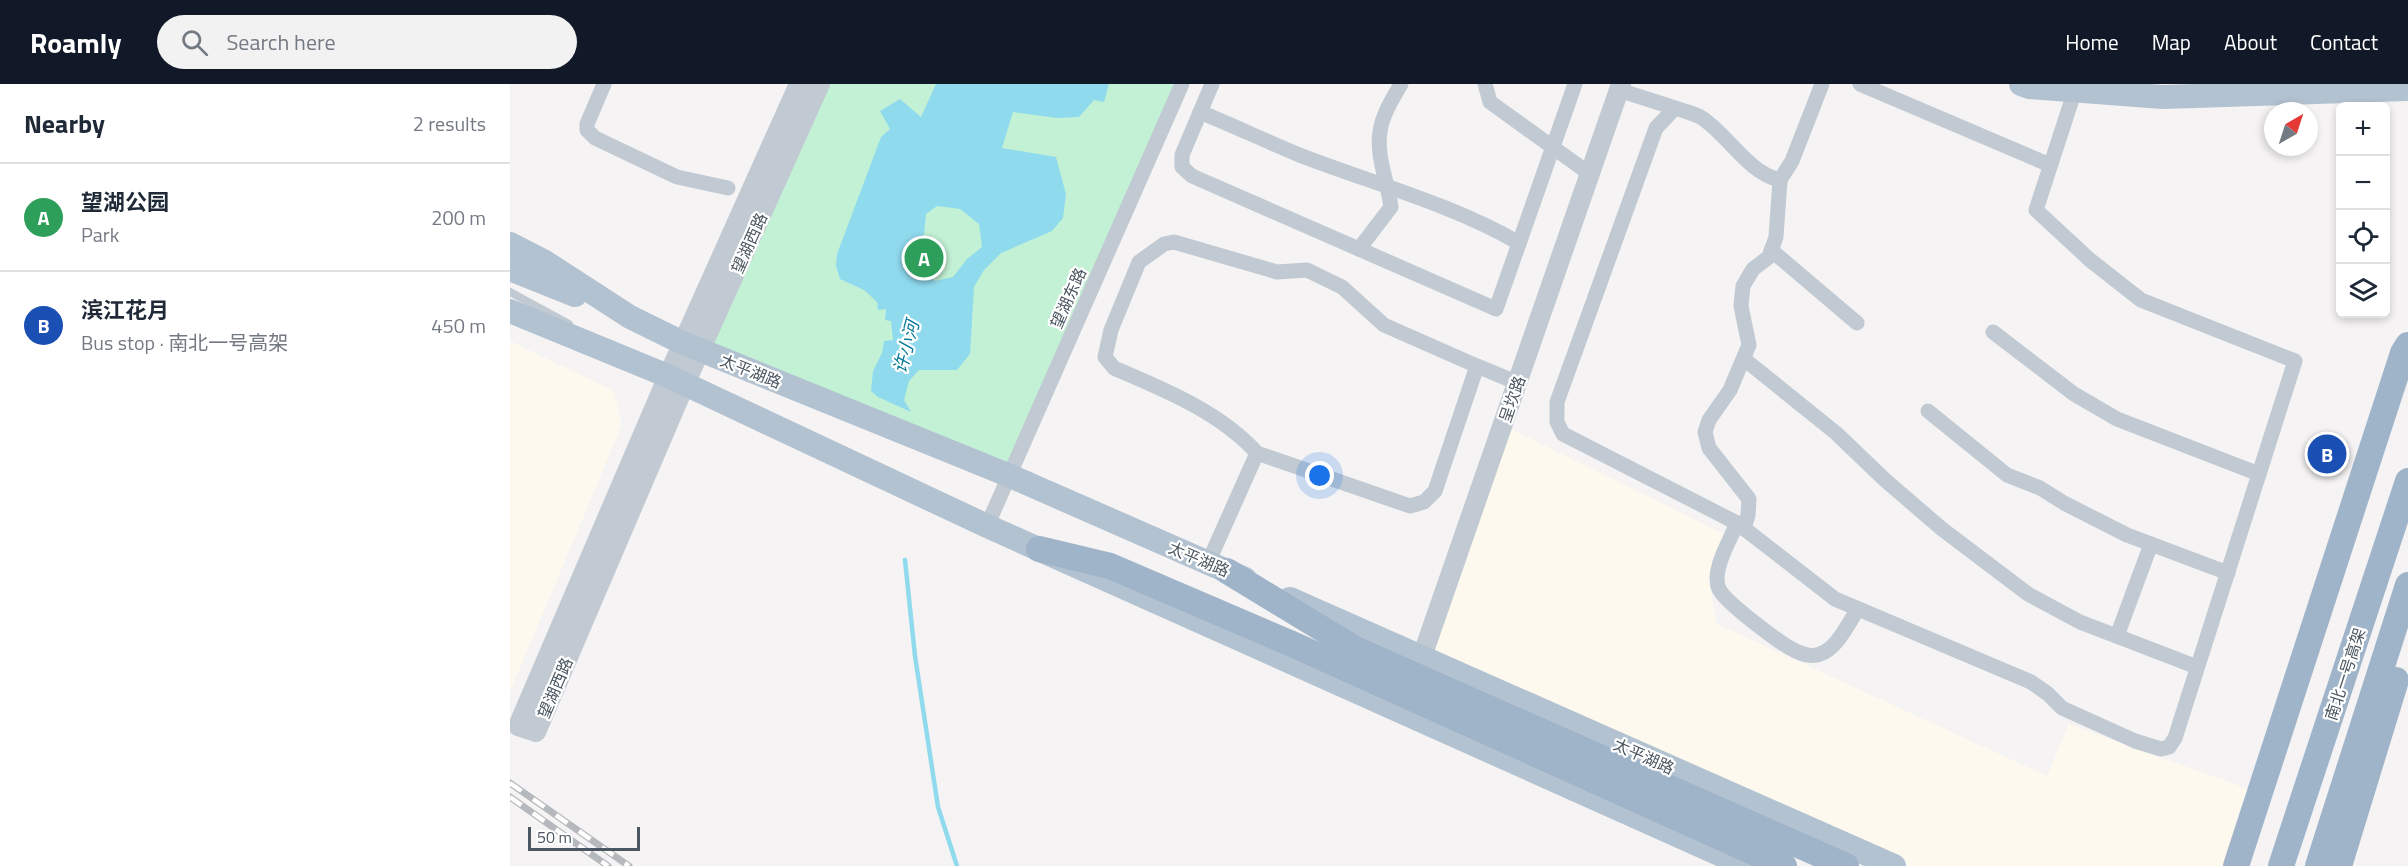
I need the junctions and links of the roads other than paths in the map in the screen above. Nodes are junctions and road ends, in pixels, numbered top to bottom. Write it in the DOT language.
graph roads {
  1 [pos="604,84"];
  2 [pos="799,84"];
  3 [pos="820,84"];
  4 [pos="1182,84"];
  5 [pos="1212,84"];
  6 [pos="1400,84"];
  7 [pos="1485,84"];
  8 [pos="1575,84"];
  9 [pos="1822,84"];
  10 [pos="1860,84"];
  11 [pos="2021,84"];
  12 [pos="1620,87"];
  13 [pos="2408,89"];
  14 [pos="2075,90"];
  15 [pos="1675,108"];
  16 [pos="1200,112"];
  17 [pos="1552,147"];
  18 [pos="2050,165"];
  19 [pos="1590,174"];
  20 [pos="1780,180"];
  21 [pos="728,188"];
  22 [pos="1389,188"];
  23 [pos="1519,243"];
  24 [pos="510,244"];
  25 [pos="1359,249"];
  26 [pos="1771,250"];
  27 [pos="510,269"];
  28 [pos="510,292"];
  29 [pos="510,311"];
  30 [pos="630,317"];
  31 [pos="1857,323"];
  32 [pos="1994,332"];
  33 [pos="2408,345"];
  34 [pos="692,347"];
  35 [pos="624,357"];
  36 [pos="1744,359"];
  37 [pos="1476,366"];
  38 [pos="677,380"];
  39 [pos="1518,382"];
  40 [pos="2408,390"];
  41 [pos="1928,411"];
  42 [pos="1257,453"];
  43 [pos="2259,474"];
  44 [pos="1008,476"];
  45 [pos="2408,481"];
  46 [pos="987,526"];
  47 [pos="1741,526"];
  48 [pos="2151,544"];
  49 [pos="1040,549"];
  50 [pos="1217,567"];
  51 [pos="2228,573"];
  52 [pos="2408,585"];
  53 [pos="1858,609"];
  54 [pos="2117,636"];
  55 [pos="2408,639"];
  56 [pos="1422,658"];
  57 [pos="2197,668"];
  58 [pos="1384,674"];
  59 [pos="2408,697"];
  60 [pos="1398,712"];
  61 [pos="2367,817"];
  62 [pos="2245,864"];
  63 [pos="1746,866"];
  64 [pos="1784,866"];
  65 [pos="1846,866"];
  66 [pos="1894,866"];
  67 [pos="2282,866"];
  68 [pos="2318,866"];
  69 [pos="2339,866"];
  70 [pos="2347,866"];
  71 [pos="2352,866"];
  1 -- 21 [label="street"];
  2 -- 34 [label="street, 望湖西路"];
  3 -- 34 [label="street, 望湖西路"];
  4 -- 44 [label="street, 望湖东路"];
  5 -- 16 [label="street"];
  6 -- 22 [label="street"];
  7 -- 17 [label="street"];
  8 -- 17 [label="street"];
  9 -- 20 [label="street"];
  10 -- 18 [label="street"];
  11 -- 14 [label="main road"];
  12 -- 15 [label="street"];
  12 -- 19 [label="street, 呈坎路"];
  13 -- 14 [label="main road"];
  14 -- 18 [label="street"];
  15 -- 20 [label="street"];
  15 -- 47 [label="street"];
  16 -- 22 [label="street"];
  16 -- 25 [label="street"];
  17 -- 19 [label="street"];
  17 -- 23 [label="street"];
  18 -- 43 [label="street"];
  19 -- 39 [label="street, 呈坎路"];
  20 -- 26 [label="street"];
  22 -- 23 [label="street"];
  22 -- 25 [label="street"];
  23 -- 25 [label="street"];
  24 -- 30 [label="main road, 太平湖路"];
  26 -- 31 [label="street"];
  26 -- 36 [label="street"];
  27 -- 30 [label="main road"];
  28 -- 35 [label="lane"];
  29 -- 35 [label="main road"];
  30 -- 34 [label="main road, 太平湖路"];
  32 -- 43 [label="street"];
  33 -- 62 [label="highway"];
  34 -- 38 [label="street, 望湖西路"];
  34 -- 44 [label="main road, 太平湖路"];
  35 -- 38 [label="main road"];
  36 -- 47 [label="street"];
  36 -- 54 [label="street"];
  37 -- 39 [label="street"];
  37 -- 42 [label="street"];
  37 -- 42 [label="street"];
  38 -- 38 [label="street, 望湖西路"];
  38 -- 46 [label="main road"];
  39 -- 56 [label="street, 呈坎路"];
  40 -- 62 [label="highway"];
  41 -- 48 [label="street"];
  42 -- 50 [label="street"];
  43 -- 51 [label="street"];
  44 -- 46 [label="street, 望湖东路"];
  44 -- 50 [label="main road, 太平湖路"];
  45 -- 67 [label="highway, 南北一号高架"];
  46 -- 49 [label="main road"];
  47 -- 53 [label="street"];
  47 -- 53 [label="street"];
  48 -- 51 [label="street"];
  48 -- 54 [label="street"];
  49 -- 58 [label="highway"];
  49 -- 60 [label="main road"];
  50 -- 56 [label="main road, 太平湖路"];
  50 -- 58 [label="highway"];
  51 -- 57 [label="street"];
  52 -- 68 [label="highway, 南北一号高架"];
  53 -- 57 [label="street"];
  54 -- 57 [label="street"];
  55 -- 69 [label="highway"];
  56 -- 60 [label="street, 呈坎路"];
  56 -- 66 [label="main road, 太平湖路"];
  58 -- 64 [label="highway"];
  58 -- 65 [label="highway"];
  59 -- 61 [label="highway"];
  60 -- 63 [label="main road"];
  61 -- 70 [label="highway"];
  61 -- 71 [label="highway"];
}
